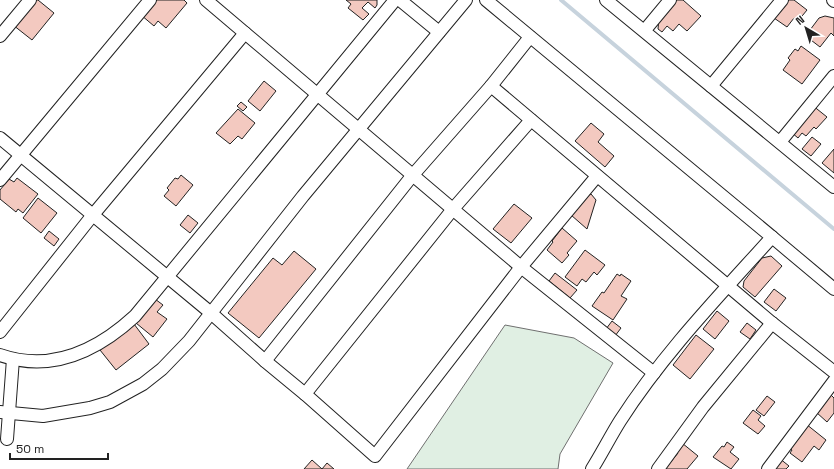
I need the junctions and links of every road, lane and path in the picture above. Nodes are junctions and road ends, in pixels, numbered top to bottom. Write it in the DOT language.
graph roads {
  1 [pos="30,0"];
  2 [pos="150,0"];
  3 [pos="206,0"];
  4 [pos="395,0"];
  5 [pos="400,0"];
  6 [pos="466,0"];
  7 [pos="486,0"];
  8 [pos="606,0"];
  9 [pos="670,0"];
  10 [pos="782,0"];
  11 [pos="645,30"];
  12 [pos="440,32"];
  13 [pos="245,33"];
  14 [pos="0,36"];
  15 [pos="530,37"];
  16 [pos="834,76"];
  17 [pos="491,86"];
  18 [pos="711,86"];
  19 [pos="317,96"];
  20 [pos="531,120"];
  21 [pos="358,130"];
  22 [pos="0,138"];
  23 [pos="780,142"];
  24 [pos="21,155"];
  25 [pos="412,176"];
  26 [pos="597,176"];
  27 [pos="0,180"];
  28 [pos="834,187"];
  29 [pos="453,209"];
  30 [pos="92,216"];
  31 [pos="772,237"];
  32 [pos="521,267"];
  33 [pos="166,277"];
  34 [pos="728,286"];
  35 [pos="834,289"];
  36 [pos="211,313"];
  37 [pos="772,323"];
  38 [pos="0,332"];
  39 [pos="0,355"];
  40 [pos="13,359"];
  41 [pos="265,361"];
  42 [pos="834,372"];
  43 [pos="654,373"];
  44 [pos="834,381"];
  45 [pos="305,394"];
  46 [pos="5,413"];
  47 [pos="8,439"];
  48 [pos="592,469"];
  49 [pos="658,469"];
  50 [pos="768,469"];
  1 -- 14 [label="street"];
  2 -- 24 [label="street"];
  3 -- 13 [label="street"];
  4 -- 19 [label="street"];
  5 -- 12 [label="street"];
  6 -- 12 [label="street"];
  7 -- 15 [label="street"];
  8 -- 11 [label="street"];
  9 -- 11 [label="street"];
  10 -- 18 [label="street"];
  11 -- 18 [label="street"];
  12 -- 21 [label="street"];
  13 -- 19 [label="street"];
  13 -- 30 [label="street"];
  15 -- 17 [label="street"];
  15 -- 31 [label="street"];
  16 -- 23 [label="street"];
  17 -- 20 [label="street"];
  17 -- 25 [label="street"];
  18 -- 23 [label="street"];
  19 -- 21 [label="street"];
  19 -- 33 [label="street"];
  20 -- 26 [label="street"];
  20 -- 29 [label="street"];
  21 -- 25 [label="street"];
  21 -- 36 [label="street"];
  22 -- 24 [label="street"];
  23 -- 28 [label="street"];
  24 -- 27 [label="street"];
  24 -- 30 [label="street"];
  25 -- 29 [label="street"];
  25 -- 41 [label="street"];
  26 -- 32 [label="street"];
  26 -- 34 [label="street"];
  29 -- 32 [label="street"];
  29 -- 45 [label="street"];
  30 -- 33 [label="street"];
  30 -- 38 [label="street"];
  31 -- 34 [label="street"];
  31 -- 35 [label="street"];
  32 -- 43 [label="street"];
  32 -- 45 [label="street"];
  33 -- 36 [label="street"];
  33 -- 40 [label="street"];
  34 -- 37 [label="street"];
  34 -- 43 [label="street"];
  36 -- 41 [label="street"];
  36 -- 46 [label="street"];
  37 -- 42 [label="street"];
  37 -- 49 [label="street"];
  39 -- 40 [label="street"];
  40 -- 46 [label="street"];
  41 -- 45 [label="street"];
  43 -- 48 [label="street"];
  44 -- 50 [label="street"];
  46 -- 47 [label="street"];
}
